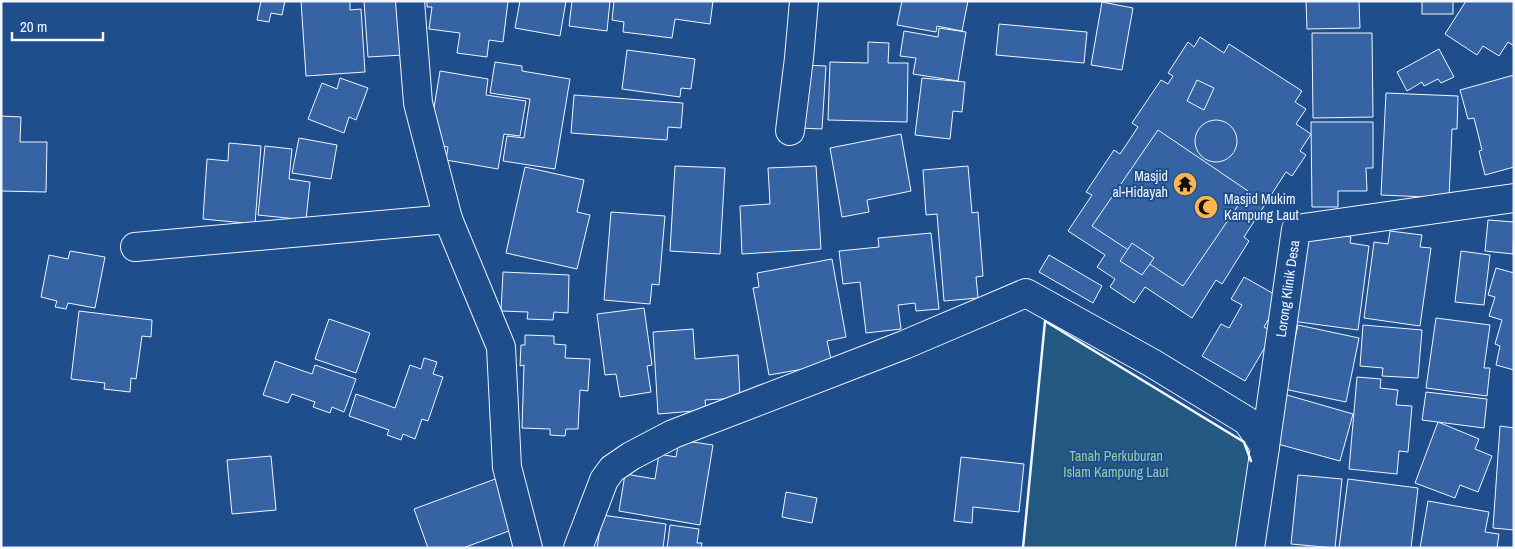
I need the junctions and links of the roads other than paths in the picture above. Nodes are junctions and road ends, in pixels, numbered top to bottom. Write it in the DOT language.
graph roads {
  1 [pos="410,1"];
  2 [pos="804,1"];
  3 [pos="790,131"];
  4 [pos="1514,198"];
  5 [pos="448,219"];
  6 [pos="135,247"];
  7 [pos="1265,447"];
  8 [pos="528,548"];
  9 [pos="578,548"];
  10 [pos="1250,548"];
  1 -- 5 [label="street"];
  2 -- 3 [label="street"];
  4 -- 7 [label="street, Lorong Klinik Desa"];
  5 -- 6 [label="street"];
  5 -- 8 [label="street"];
  7 -- 9 [label="street"];
  7 -- 10 [label="street"];
}
